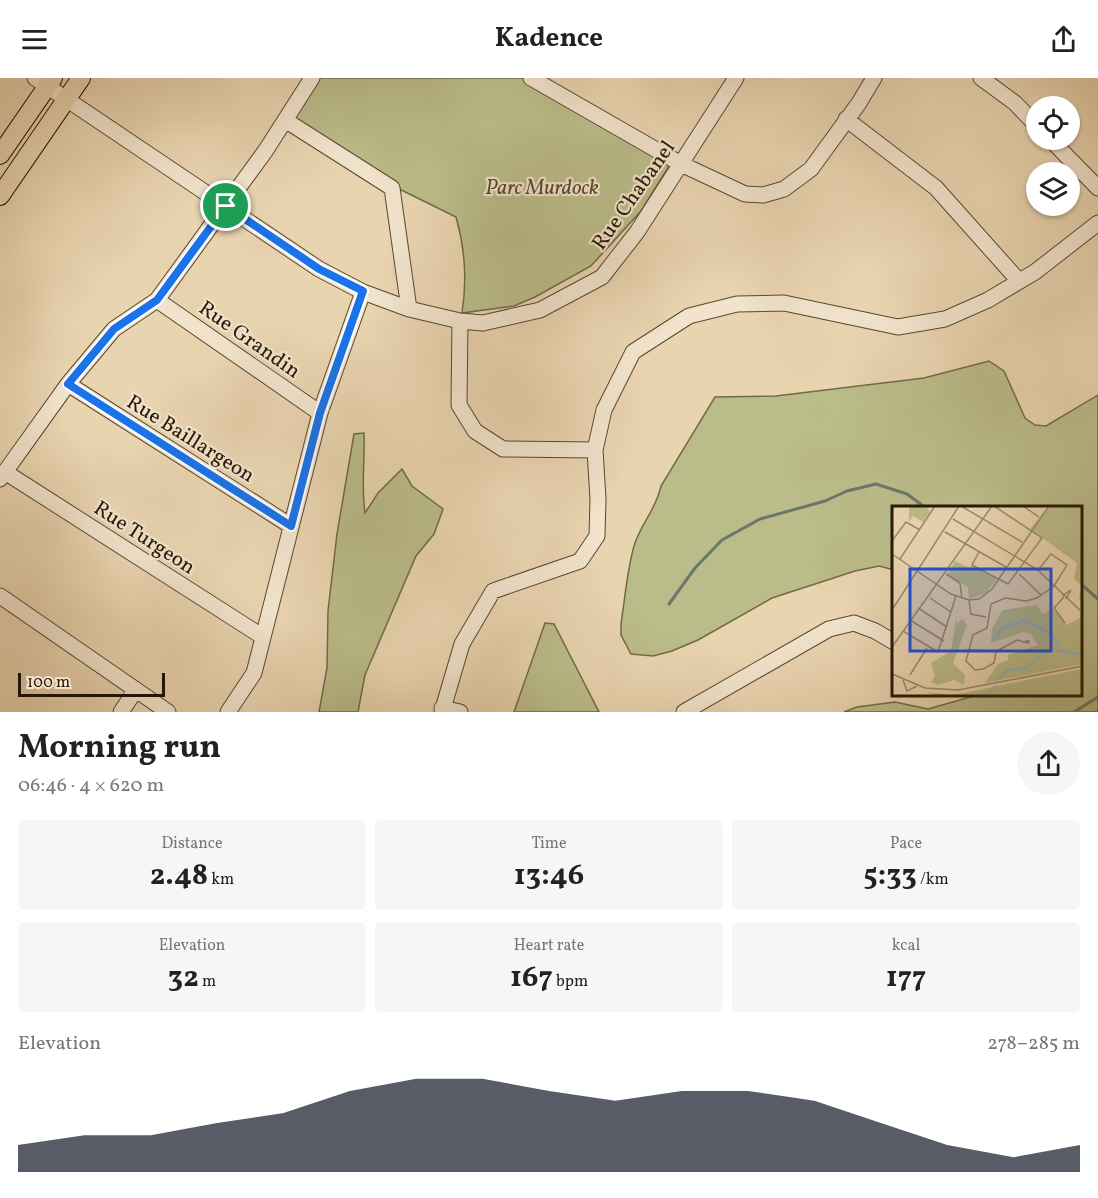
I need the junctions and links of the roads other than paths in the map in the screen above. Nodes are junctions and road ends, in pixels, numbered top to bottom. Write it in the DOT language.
graph roads {
  1 [pos="81,78"];
  2 [pos="312,78"];
  3 [pos="531,78"];
  4 [pos="736,78"];
  5 [pos="874,78"];
  6 [pos="981,78"];
  7 [pos="45,81"];
  8 [pos="1001,83"];
  9 [pos="66,99"];
  10 [pos="1026,113"];
  11 [pos="846,119"];
  12 [pos="285,120"];
  13 [pos="1061,150"];
  14 [pos="0,155"];
  15 [pos="681,164"];
  16 [pos="1098,188"];
  17 [pos="0,196"];
  18 [pos="226,206"];
  19 [pos="1098,223"];
  20 [pos="1019,281"];
  21 [pos="363,291"];
  22 [pos="157,300"];
  23 [pos="409,309"];
  24 [pos="460,321"];
  25 [pos="68,384"];
  26 [pos="320,413"];
  27 [pos="595,450"];
  28 [pos="3,476"];
  29 [pos="291,526"];
  30 [pos="0,596"];
  31 [pos="263,637"];
  32 [pos="892,639"];
  33 [pos="135,691"];
  34 [pos="442,710"];
  35 [pos="121,712"];
  36 [pos="168,712"];
  37 [pos="228,712"];
  38 [pos="460,712"];
  39 [pos="684,712"];
  1 -- 9 [label="main road"];
  2 -- 12 [label="street"];
  3 -- 15 [label="street"];
  4 -- 15 [label="street, Rue Chabanel"];
  5 -- 11 [label="street"];
  6 -- 8 [label="street"];
  7 -- 9 [label="street, Rue Chabanel"];
  7 -- 14 [label="main road"];
  8 -- 10 [label="street"];
  9 -- 17 [label="main road"];
  9 -- 18 [label="street, Rue Chabanel"];
  11 -- 15 [label="street"];
  11 -- 20 [label="street"];
  12 -- 18 [label="street"];
  12 -- 23 [label="street"];
  13 -- 16 [label="street"];
  15 -- 24 [label="street, Rue Chabanel"];
  18 -- 21 [label="street, Rue Chabanel"];
  18 -- 22 [label="street"];
  19 -- 20 [label="street"];
  20 -- 27 [label="street"];
  21 -- 23 [label="street, Rue Chabanel"];
  21 -- 26 [label="street"];
  22 -- 25 [label="street"];
  22 -- 26 [label="street, Rue Grandin"];
  23 -- 24 [label="street, Rue Chabanel"];
  24 -- 27 [label="street"];
  25 -- 28 [label="street"];
  25 -- 29 [label="street, Rue Baillargeon"];
  26 -- 29 [label="street"];
  27 -- 34 [label="street"];
  28 -- 31 [label="street, Rue Turgeon"];
  29 -- 31 [label="street"];
  30 -- 33 [label="street"];
  31 -- 37 [label="street"];
  32 -- 39 [label="street"];
  33 -- 35 [label="street"];
  33 -- 36 [label="street"];
  34 -- 38 [label="street"];
}
